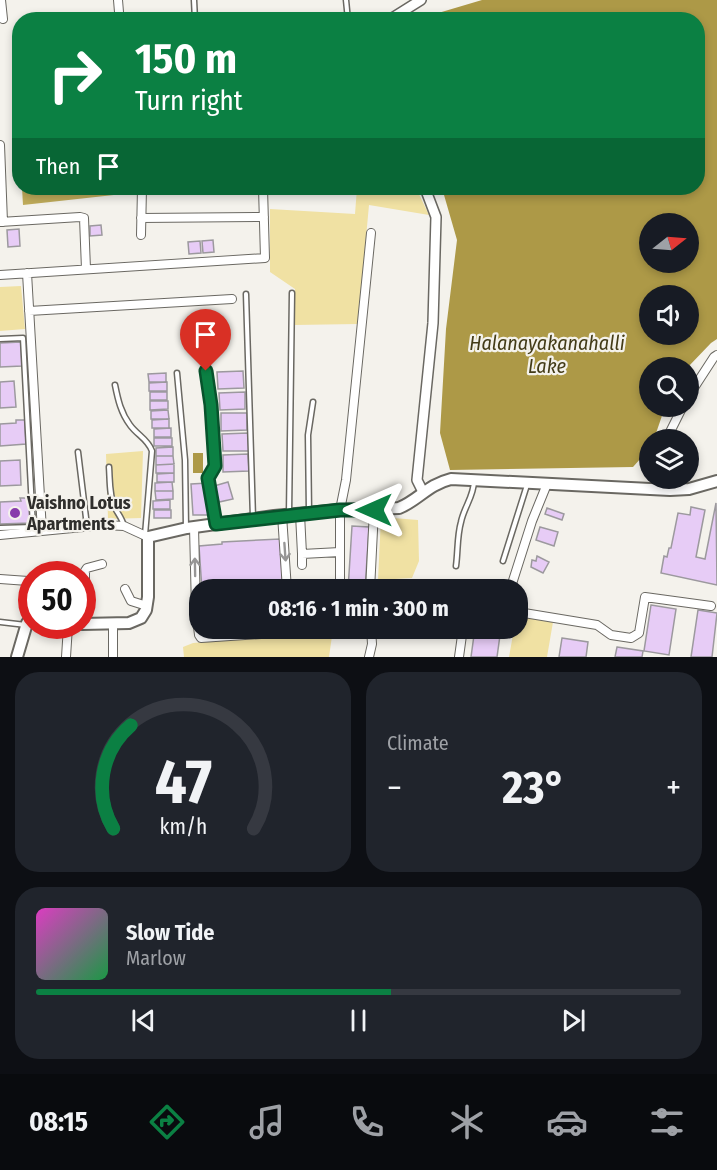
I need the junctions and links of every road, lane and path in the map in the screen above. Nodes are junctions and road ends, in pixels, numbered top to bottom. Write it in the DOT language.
graph roads {
  1 [pos="2,0"];
  2 [pos="118,0"];
  3 [pos="421,0"];
  4 [pos="119,12"];
  5 [pos="402,12"];
  6 [pos="3,19"];
  7 [pos="0,145"];
  8 [pos="142,195"];
  9 [pos="263,195"];
  10 [pos="428,195"];
  11 [pos="264,217"];
  12 [pos="141,218"];
  13 [pos="2,222"];
  14 [pos="371,233"];
  15 [pos="141,235"];
  16 [pos="86,269"];
  17 [pos="27,273"];
  18 [pos="0,275"];
  19 [pos="292,293"];
  20 [pos="246,294"];
  21 [pos="232,299"];
  22 [pos="29,311"];
  23 [pos="0,339"];
  24 [pos="717,355"];
  25 [pos="206,371"];
  26 [pos="177,373"];
  27 [pos="699,380"];
  28 [pos="115,385"];
  29 [pos="313,402"];
  30 [pos="78,452"];
  31 [pos="109,467"];
  32 [pos="474,480"];
  33 [pos="717,481"];
  34 [pos="528,482"];
  35 [pos="547,484"];
  36 [pos="423,492"];
  37 [pos="340,510"];
  38 [pos="374,510"];
  39 [pos="295,514"];
  40 [pos="253,519"];
  41 [pos="216,524"];
  42 [pos="124,526"];
  43 [pos="87,527"];
  44 [pos="190,527"];
  45 [pos="0,528"];
  46 [pos="10,531"];
  47 [pos="42,531"];
  48 [pos="0,535"];
  49 [pos="147,536"];
  50 [pos="340,552"];
  51 [pos="302,554"];
  52 [pos="503,561"];
  53 [pos="102,564"];
  54 [pos="96,565"];
  55 [pos="302,565"];
  56 [pos="456,566"];
  57 [pos="0,579"];
  58 [pos="194,579"];
  59 [pos="288,579"];
  60 [pos="340,579"];
  61 [pos="371,579"];
  62 [pos="514,579"];
  63 [pos="18,580"];
  64 [pos="125,589"];
  65 [pos="147,606"];
  66 [pos="711,606"];
  67 [pos="528,614"];
  68 [pos="18,621"];
  69 [pos="0,622"];
  70 [pos="96,624"];
  71 [pos="112,624"];
  72 [pos="23,639"];
  73 [pos="67,639"];
  74 [pos="372,639"];
  75 [pos="461,639"];
  76 [pos="17,657"];
  77 [pos="66,657"];
  78 [pos="114,657"];
  79 [pos="369,657"];
  80 [pos="459,657"];
  1 -- 6 [label="street"];
  2 -- 4 [label="street"];
  3 -- 5 [label="street"];
  7 -- 13 [label="street"];
  8 -- 12 [label="street"];
  9 -- 11 [label="street"];
  10 -- 36 [label="street"];
  11 -- 12 [label="street"];
  11 -- 16 [label="street"];
  12 -- 15 [label="street"];
  13 -- 16 [label="street"];
  14 -- 37 [label="street"];
  16 -- 17 [label="street"];
  17 -- 18 [label="street"];
  17 -- 22 [label="street"];
  19 -- 39 [label="lane"];
  20 -- 40 [label="lane"];
  21 -- 22 [label="street"];
  22 -- 47 [label="street"];
  23 -- 46 [label="lane"];
  24 -- 27 [label="street"];
  25 -- 41 [label="lane"];
  26 -- 44 [label="lane"];
  28 -- 49 [label="lane"];
  29 -- 39 [label="lane"];
  30 -- 43 [label="lane"];
  31 -- 42 [label="lane"];
  32 -- 34 [label="main road"];
  32 -- 36 [label="main road"];
  32 -- 56 [label="lane"];
  33 -- 35 [label="main road"];
  34 -- 35 [label="main road"];
  34 -- 52 [label="lane"];
  35 -- 62 [label="street"];
  36 -- 38 [label="main road"];
  37 -- 38 [label="main road"];
  37 -- 39 [label="main road"];
  37 -- 50 [label="street"];
  38 -- 61 [label="street"];
  39 -- 40 [label="main road"];
  39 -- 51 [label="street"];
  39 -- 59 [label="street, one-way"];
  40 -- 41 [label="main road"];
  41 -- 44 [label="main road"];
  42 -- 43 [label="street"];
  42 -- 49 [label="street"];
  43 -- 47 [label="street"];
  44 -- 49 [label="main road"];
  58 -- 44 [label="street, one-way"];
  45 -- 46 [label="lane"];
  46 -- 47 [label="street"];
  46 -- 48 [label="street"];
  49 -- 65 [label="main road"];
  50 -- 51 [label="street"];
  50 -- 60 [label="street"];
  51 -- 55 [label="street"];
  53 -- 54 [label="street"];
  57 -- 63 [label="street"];
  64 -- 65 [label="street"];
  65 -- 71 [label="main road"];
  66 -- 67 [label="street"];
  68 -- 69 [label="lane"];
  70 -- 71 [label="main road"];
  71 -- 78 [label="street"];
  72 -- 76 [label="main road"];
  73 -- 77 [label="street"];
  74 -- 79 [label="street"];
  75 -- 80 [label="street"];
}
